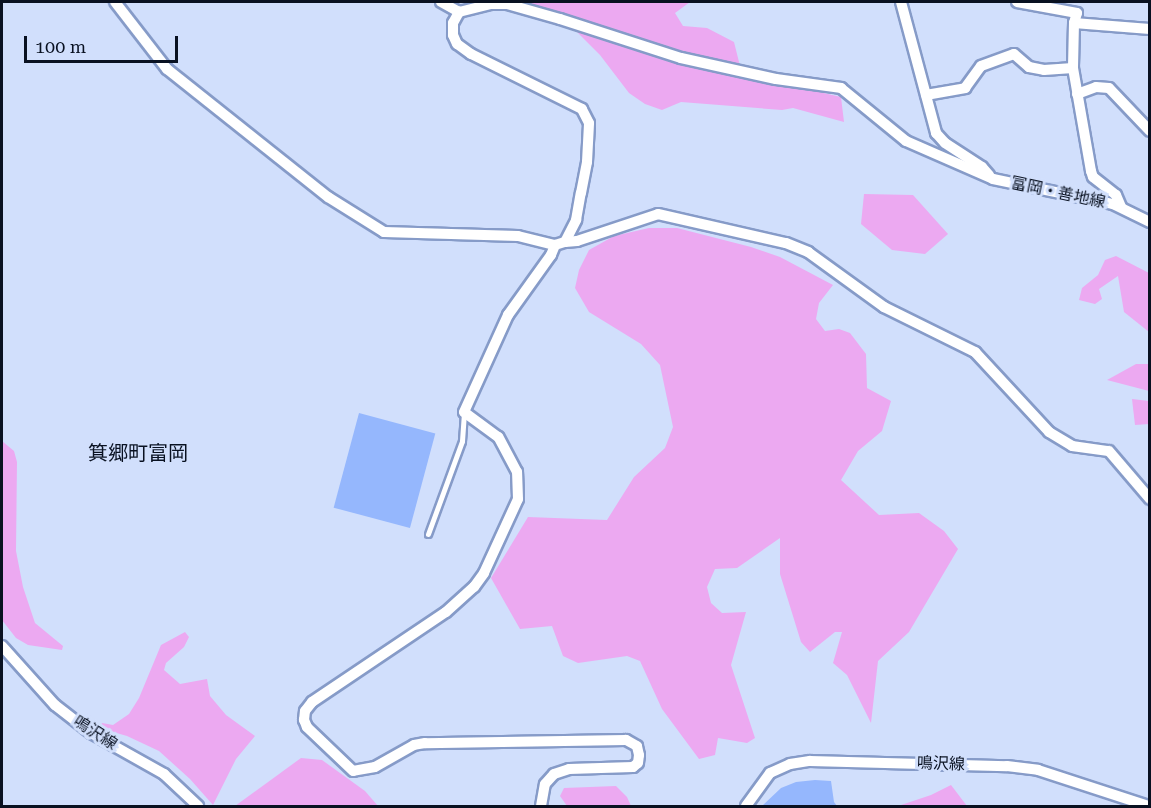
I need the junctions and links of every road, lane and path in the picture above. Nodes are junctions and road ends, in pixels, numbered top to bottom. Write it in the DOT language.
graph roads {
  1 [pos="115,2"];
  2 [pos="441,2"];
  3 [pos="902,2"];
  4 [pos="1017,2"];
  5 [pos="459,12"];
  6 [pos="1074,23"];
  7 [pos="1149,29"];
  8 [pos="1073,68"];
  9 [pos="1077,94"];
  10 [pos="926,95"];
  11 [pos="1149,131"];
  12 [pos="993,179"];
  13 [pos="1121,207"];
  14 [pos="1149,222"];
  15 [pos="560,243"];
  16 [pos="464,412"];
  17 [pos="1149,499"];
  18 [pos="428,534"];
  19 [pos="2,646"];
  20 [pos="198,807"];
  21 [pos="541,807"];
  22 [pos="746,807"];
  23 [pos="1149,807"];
  1 -- 15 [label="street"];
  2 -- 5 [label="street"];
  3 -- 10 [label="street, 富岡・善地線"];
  4 -- 6 [label="street"];
  5 -- 12 [label="street"];
  5 -- 15 [label="street"];
  6 -- 7 [label="street"];
  6 -- 8 [label="street"];
  8 -- 9 [label="street"];
  8 -- 10 [label="street"];
  9 -- 11 [label="street"];
  9 -- 13 [label="street"];
  10 -- 12 [label="street, 富岡・善地線"];
  12 -- 13 [label="street, 富岡・善地線"];
  13 -- 14 [label="street, 富岡・善地線"];
  15 -- 16 [label="street"];
  15 -- 17 [label="street"];
  16 -- 18 [label="lane"];
  16 -- 21 [label="street"];
  19 -- 20 [label="street, 鳴沢線"];
  22 -- 23 [label="street, 鳴沢線"];
}
